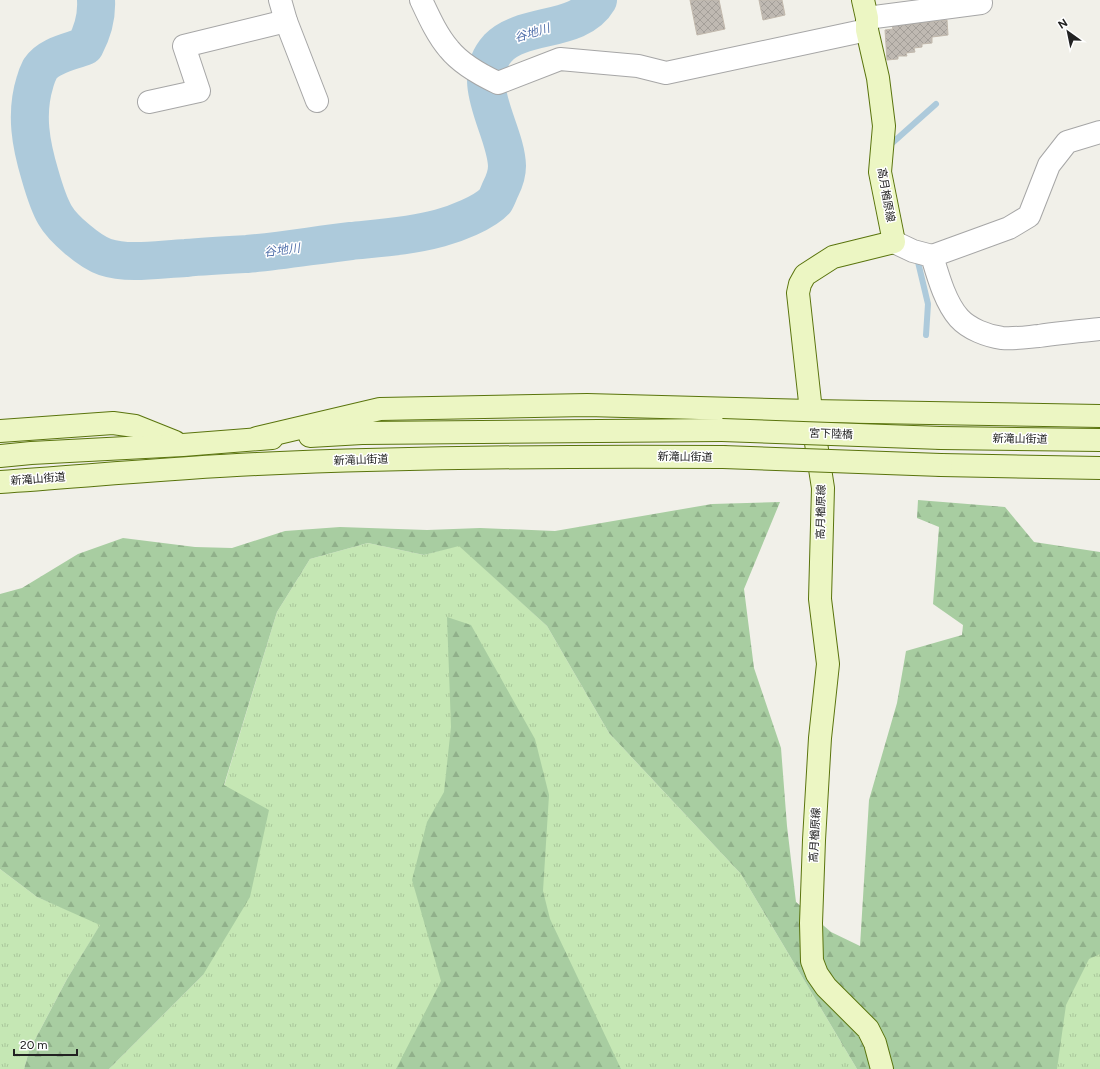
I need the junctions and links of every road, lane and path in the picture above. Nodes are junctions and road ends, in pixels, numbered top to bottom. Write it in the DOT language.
graph roads {
  1 [pos="280,0"];
  2 [pos="421,0"];
  3 [pos="981,3"];
  4 [pos="866,16"];
  5 [pos="286,21"];
  6 [pos="317,101"];
  7 [pos="149,102"];
  8 [pos="1100,132"];
  9 [pos="894,242"];
  10 [pos="932,256"];
  11 [pos="1100,329"];
  12 [pos="811,411"];
  13 [pos="1100,416"];
  14 [pos="0,431"];
  15 [pos="257,438"];
  16 [pos="941,438"];
  17 [pos="1100,440"];
  18 [pos="183,445"];
  19 [pos="0,456"];
  20 [pos="1100,468"];
  21 [pos="0,482"];
  22 [pos="882,1069"];
  1 -- 5 [label="street"];
  2 -- 4 [label="street"];
  3 -- 4 [label="street"];
  4 -- 9 [label="main road, 高月楢原線"];
  5 -- 6 [label="street"];
  5 -- 7 [label="street"];
  8 -- 10 [label="street"];
  9 -- 10 [label="street"];
  9 -- 12 [label="main road, 高月楢原線"];
  10 -- 11 [label="street"];
  12 -- 13 [label="main road"];
  12 -- 15 [label="main road"];
  12 -- 22 [label="main road, 高月楢原線"];
  14 -- 18 [label="main road"];
  15 -- 16 [label="main road, 宮下陸橋, bridge"];
  15 -- 18 [label="main road"];
  16 -- 17 [label="main road, 新滝山街道"];
  18 -- 19 [label="main road"];
  20 -- 21 [label="main road, 新滝山街道, bridge"];
}
